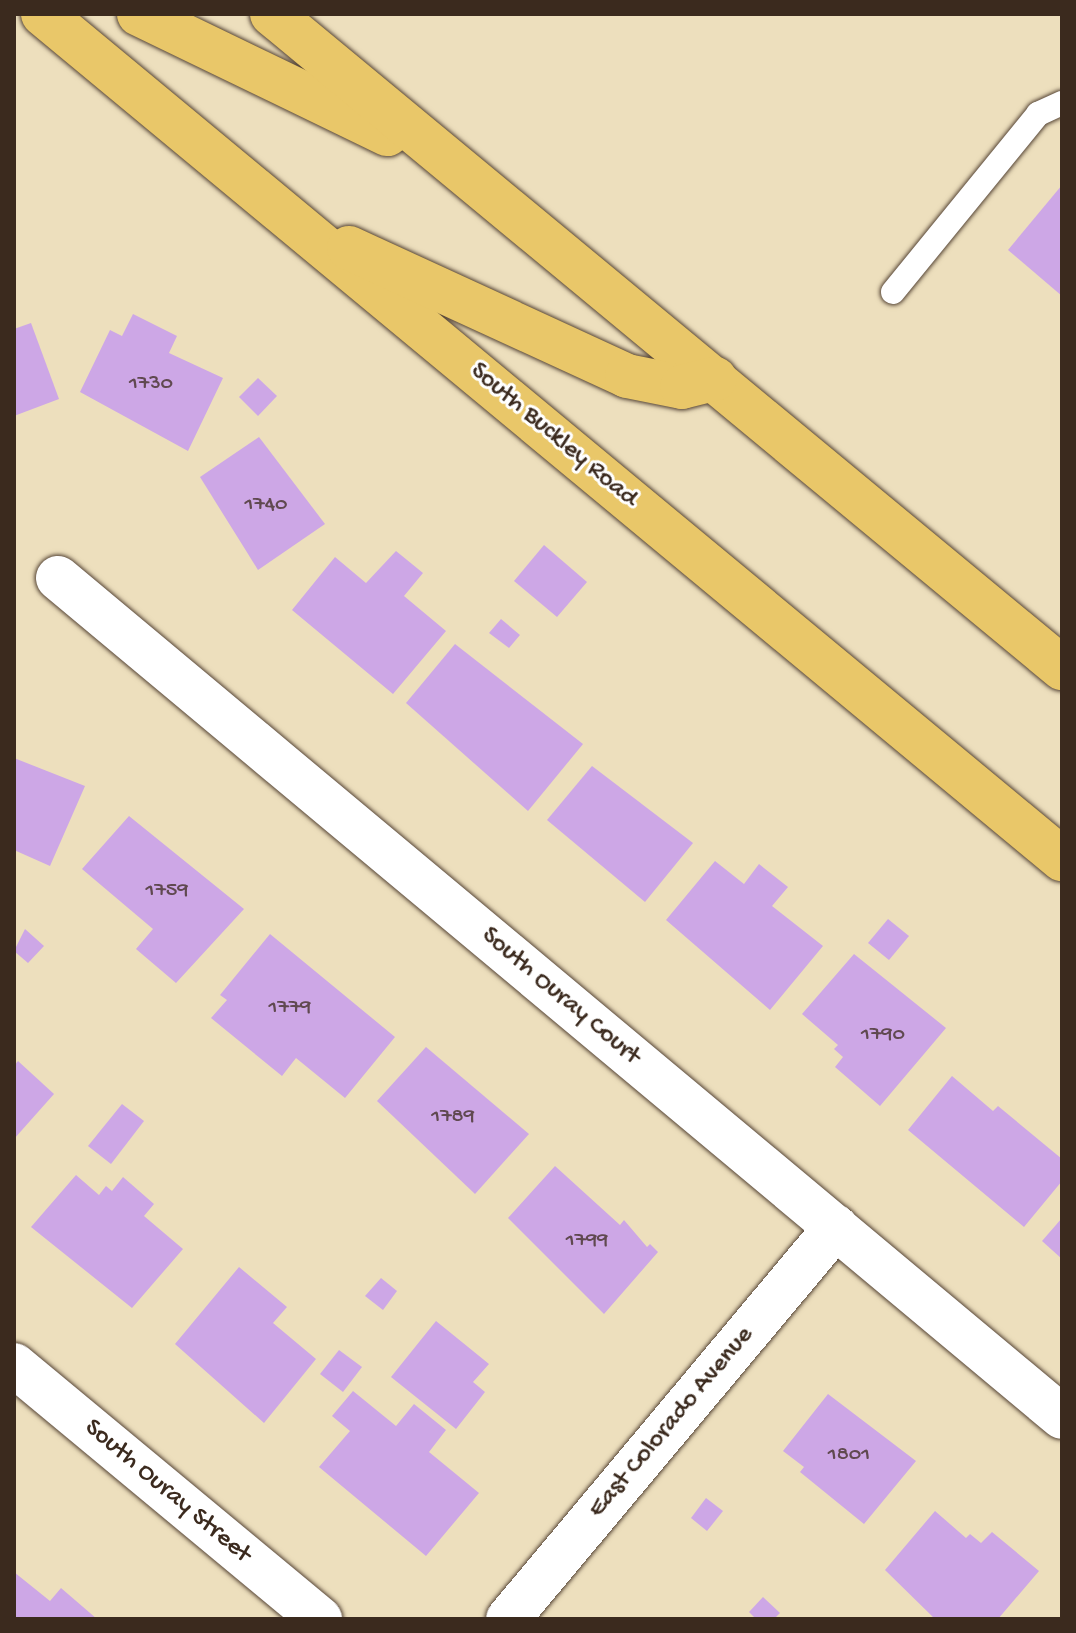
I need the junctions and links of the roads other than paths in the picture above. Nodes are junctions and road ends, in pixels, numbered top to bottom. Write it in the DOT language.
graph roads {
  1 [pos="43,14"];
  2 [pos="139,14"];
  3 [pos="272,14"];
  4 [pos="1062,103"];
  5 [pos="470,179"];
  6 [pos="299,226"];
  7 [pos="893,292"];
  8 [pos="715,379"];
  9 [pos="58,578"];
  10 [pos="1062,668"];
  11 [pos="1062,859"];
  12 [pos="836,1227"];
  13 [pos="14,1365"];
  14 [pos="1062,1417"];
  15 [pos="320,1619"];
  16 [pos="508,1619"];
  1 -- 6 [label="main road, South Buckley Road"];
  2 -- 5 [label="main road"];
  3 -- 5 [label="main road"];
  4 -- 7 [label="lane"];
  5 -- 8 [label="main road"];
  6 -- 8 [label="main road"];
  6 -- 11 [label="main road, South Buckley Road"];
  8 -- 10 [label="main road"];
  9 -- 12 [label="street, South Ouray Court"];
  12 -- 14 [label="street, South Ouray Court"];
  12 -- 16 [label="street, East Colorado Avenue"];
  13 -- 15 [label="street, South Ouray Street"];
}
